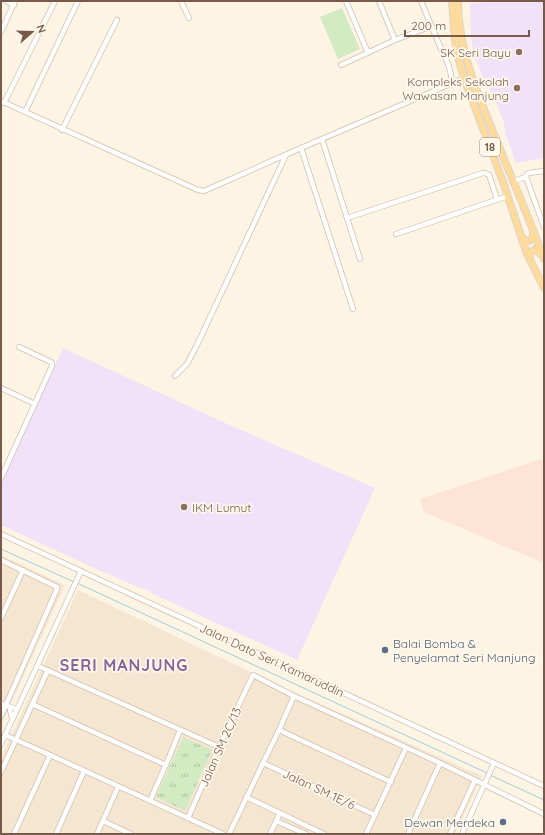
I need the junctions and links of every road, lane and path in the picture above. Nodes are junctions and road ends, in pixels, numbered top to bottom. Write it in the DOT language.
graph roads {
  1 [pos="6,1"];
  2 [pos="55,1"];
  3 [pos="78,1"];
  4 [pos="181,1"];
  5 [pos="346,1"];
  6 [pos="379,1"];
  7 [pos="421,1"];
  8 [pos="452,1"];
  9 [pos="458,1"];
  10 [pos="15,3"];
  11 [pos="189,18"];
  12 [pos="117,20"];
  13 [pos="432,26"];
  14 [pos="1,32"];
  15 [pos="396,40"];
  16 [pos="368,53"];
  17 [pos="341,65"];
  18 [pos="464,78"];
  19 [pos="452,82"];
  20 [pos="2,102"];
  21 [pos="25,112"];
  22 [pos="62,130"];
  23 [pos="322,139"];
  24 [pos="301,148"];
  25 [pos="286,155"];
  26 [pos="544,172"];
  27 [pos="526,177"];
  28 [pos="513,180"];
  29 [pos="508,196"];
  30 [pos="497,199"];
  31 [pos="347,218"];
  32 [pos="544,227"];
  33 [pos="533,229"];
  34 [pos="396,234"];
  35 [pos="521,237"];
  36 [pos="544,257"];
  37 [pos="360,259"];
  38 [pos="530,261"];
  39 [pos="544,288"];
  40 [pos="353,309"];
  41 [pos="19,346"];
  42 [pos="175,376"];
  43 [pos="1,388"];
  44 [pos="35,404"];
  45 [pos="1,478"];
  46 [pos="1,534"];
  47 [pos="1,560"];
  48 [pos="23,570"];
  49 [pos="81,571"];
  50 [pos="1,618"];
  51 [pos="38,666"];
  52 [pos="48,670"];
  53 [pos="294,696"];
  54 [pos="22,699"];
  55 [pos="32,704"];
  56 [pos="7,706"];
  57 [pos="16,710"];
  58 [pos="1,716"];
  59 [pos="12,719"];
  60 [pos="180,730"];
  61 [pos="279,730"];
  62 [pos="5,735"];
  63 [pos="16,740"];
  64 [pos="1,744"];
  65 [pos="219,748"];
  66 [pos="406,748"];
  67 [pos="50,755"];
  68 [pos="494,762"];
  69 [pos="263,763"];
  70 [pos="440,763"];
  71 [pos="166,765"];
  72 [pos="84,771"];
  73 [pos="1,772"];
  74 [pos="475,780"];
  75 [pos="391,782"];
  76 [pos="485,785"];
  77 [pos="544,786"];
  78 [pos="118,787"];
  79 [pos="246,798"];
  80 [pos="150,801"];
  81 [pos="280,813"];
  82 [pos="544,814"];
  83 [pos="375,815"];
  84 [pos="188,818"];
  85 [pos="276,820"];
  86 [pos="103,821"];
  87 [pos="313,829"];
  88 [pos="14,834"];
  89 [pos="56,834"];
  90 [pos="97,834"];
  91 [pos="131,834"];
  92 [pos="223,834"];
  93 [pos="229,834"];
  94 [pos="270,834"];
  95 [pos="306,834"];
  96 [pos="310,834"];
  97 [pos="324,834"];
  98 [pos="366,834"];
  99 [pos="408,834"];
  100 [pos="450,834"];
  101 [pos="462,834"];
  1 -- 10 [label="street"];
  2 -- 20 [label="street"];
  3 -- 21 [label="street"];
  4 -- 11 [label="street"];
  5 -- 16 [label="street"];
  6 -- 15 [label="street"];
  7 -- 13 [label="street"];
  8 -- 18 [label="main road, 18"];
  9 -- 28 [label="main road, 18"];
  10 -- 14 [label="street"];
  12 -- 22 [label="street"];
  13 -- 15 [label="street"];
  13 -- 19 [label="street"];
  15 -- 16 [label="street"];
  16 -- 17 [label="street"];
  18 -- 19 [label="street"];
  18 -- 29 [label="main road, 18"];
  19 -- 23 [label="street"];
  20 -- 21 [label="street"];
  21 -- 22 [label="street"];
  22 -- 25 [label="street"];
  23 -- 24 [label="street"];
  23 -- 31 [label="street"];
  24 -- 25 [label="street"];
  24 -- 40 [label="street"];
  25 -- 42 [label="street"];
  26 -- 27 [label="street"];
  27 -- 28 [label="street"];
  27 -- 32 [label="street"];
  28 -- 33 [label="main road, 18"];
  29 -- 30 [label="street"];
  29 -- 35 [label="main road, 18"];
  30 -- 31 [label="street"];
  30 -- 34 [label="street"];
  31 -- 37 [label="street"];
  33 -- 35 [label="main road"];
  33 -- 36 [label="main road, 18"];
  35 -- 38 [label="main road, 18"];
  36 -- 38 [label="main road"];
  38 -- 39 [label="main road, 18"];
  41 -- 44 [label="street"];
  43 -- 44 [label="street"];
  44 -- 45 [label="street"];
  46 -- 49 [label="street, Jalan Dato Seri Kamaruddin"];
  47 -- 48 [label="street"];
  48 -- 50 [label="street"];
  48 -- 56 [label="street"];
  49 -- 51 [label="street"];
  49 -- 68 [label="street, Jalan Dato Seri Kamaruddin"];
  51 -- 52 [label="street"];
  51 -- 54 [label="street"];
  52 -- 55 [label="street"];
  52 -- 60 [label="street"];
  53 -- 61 [label="street"];
  53 -- 65 [label="street, Jalan SM 2C/13"];
  53 -- 66 [label="street"];
  54 -- 56 [label="street"];
  54 -- 57 [label="street"];
  55 -- 63 [label="street"];
  55 -- 71 [label="street"];
  56 -- 57 [label="street"];
  56 -- 58 [label="street"];
  56 -- 59 [label="street"];
  57 -- 59 [label="street"];
  59 -- 62 [label="street"];
  60 -- 65 [label="street"];
  60 -- 71 [label="street"];
  61 -- 69 [label="street"];
  61 -- 75 [label="street"];
  62 -- 63 [label="street"];
  62 -- 64 [label="street"];
  63 -- 67 [label="street"];
  63 -- 73 [label="street"];
  65 -- 84 [label="street, Jalan SM 2C/13"];
  66 -- 70 [label="street"];
  66 -- 75 [label="street"];
  67 -- 72 [label="street"];
  67 -- 88 [label="street"];
  68 -- 76 [label="street"];
  68 -- 77 [label="street, Jalan Dato Seri Kamaruddin"];
  69 -- 79 [label="street"];
  69 -- 83 [label="street, Jalan SM 1E/6"];
  70 -- 74 [label="street"];
  70 -- 99 [label="street"];
  71 -- 80 [label="street"];
  72 -- 78 [label="street"];
  72 -- 89 [label="street"];
  74 -- 76 [label="street"];
  74 -- 100 [label="street"];
  75 -- 83 [label="street"];
  76 -- 82 [label="street"];
  76 -- 101 [label="street"];
  78 -- 80 [label="street"];
  78 -- 86 [label="street"];
  79 -- 81 [label="street"];
  79 -- 93 [label="street"];
  80 -- 84 [label="street"];
  81 -- 85 [label="street"];
  81 -- 87 [label="street"];
  83 -- 98 [label="street"];
  84 -- 92 [label="street"];
  85 -- 94 [label="street"];
  85 -- 95 [label="street"];
  86 -- 90 [label="street"];
  86 -- 91 [label="street"];
  87 -- 96 [label="street"];
  87 -- 97 [label="street"];
}
